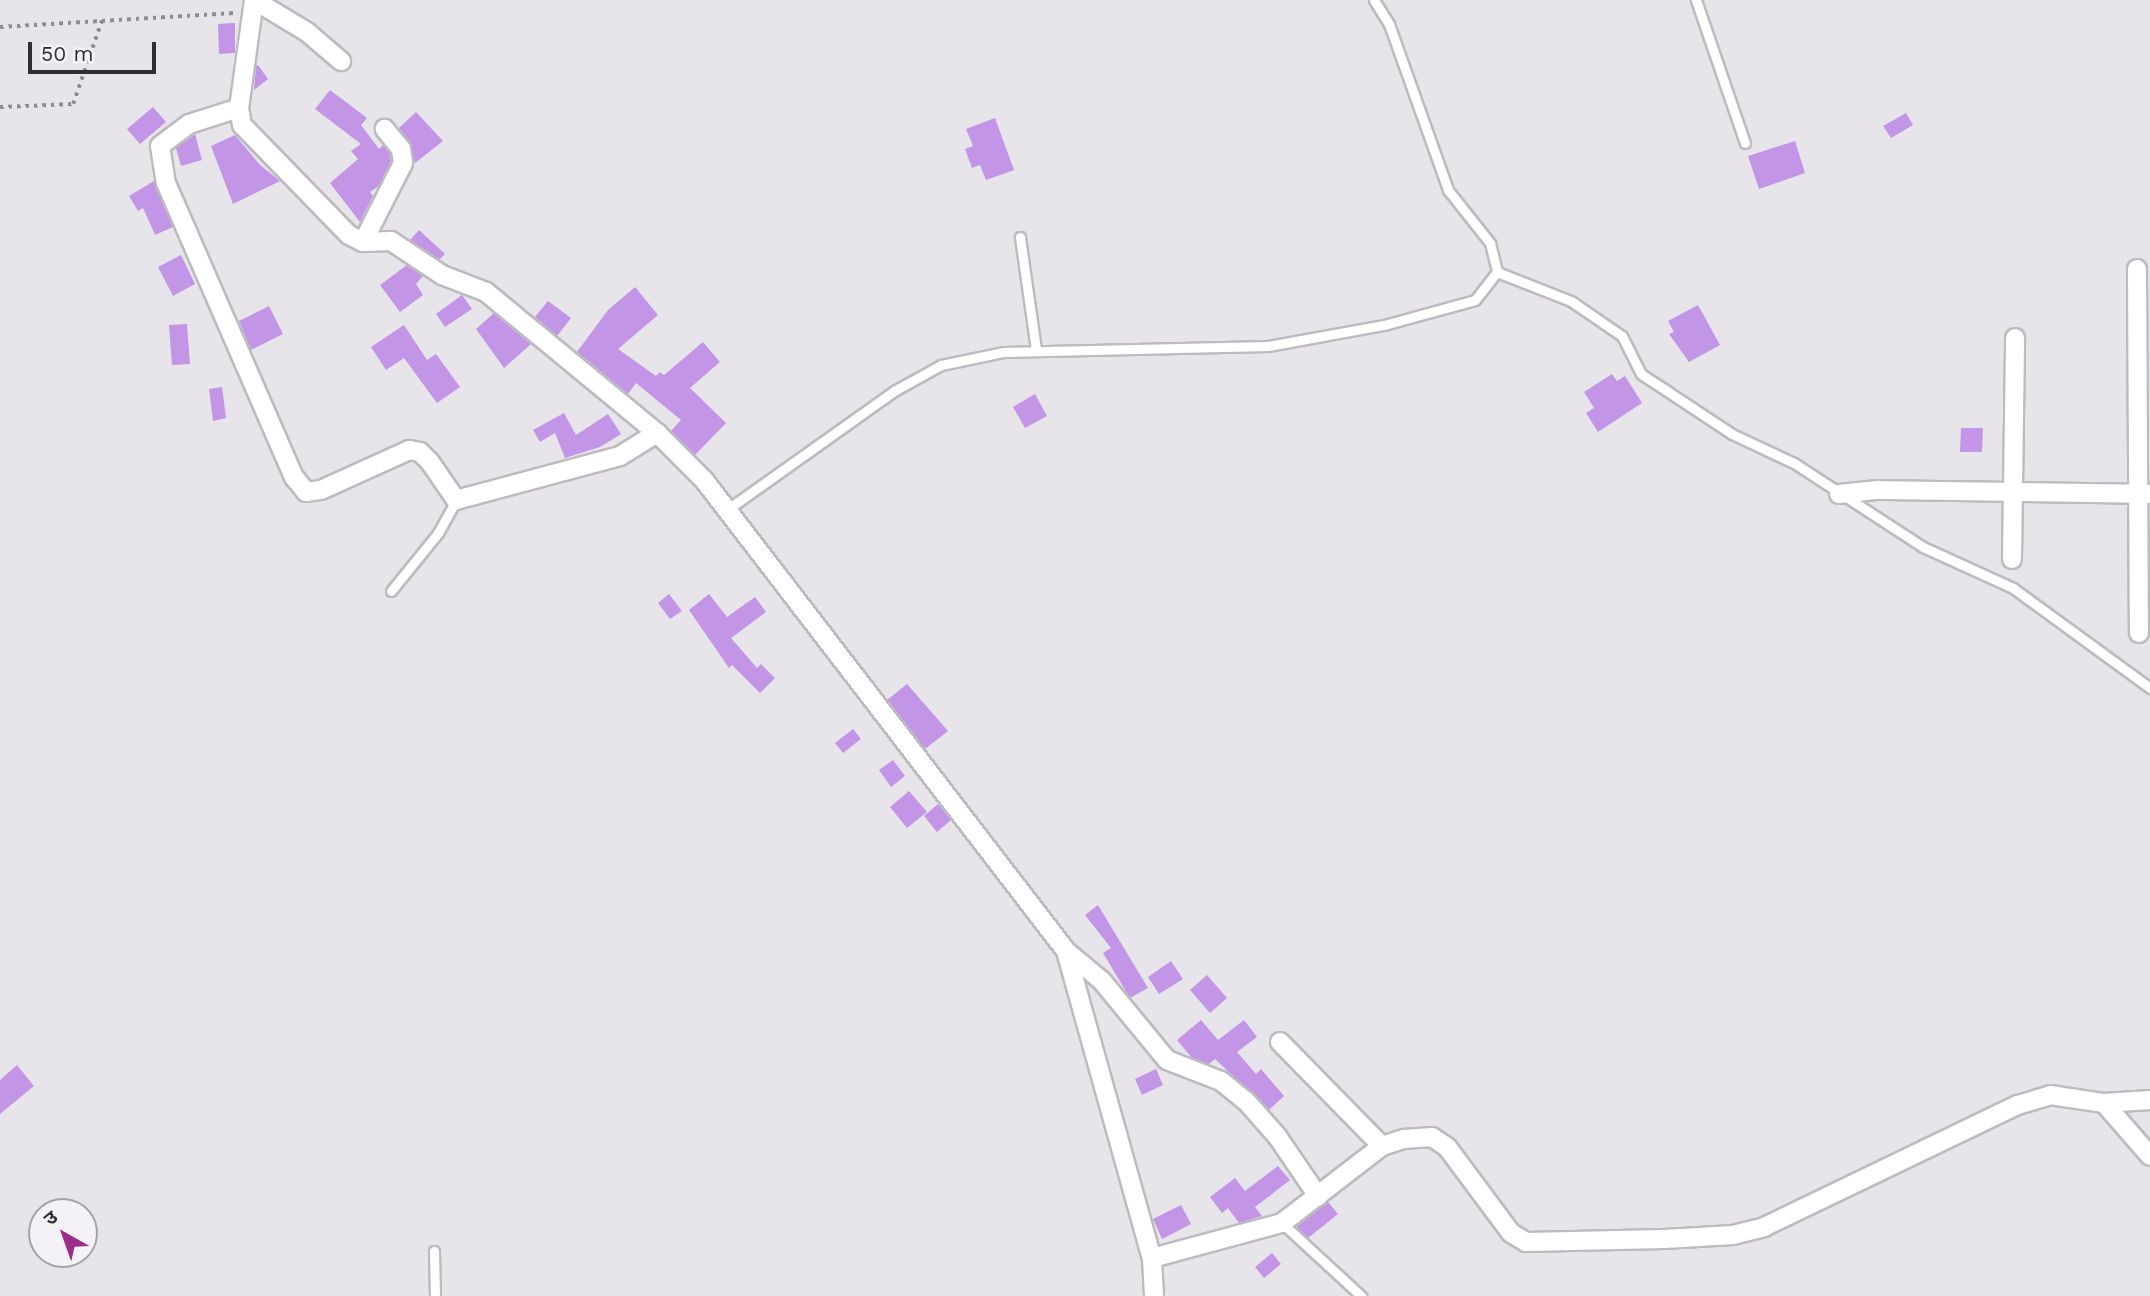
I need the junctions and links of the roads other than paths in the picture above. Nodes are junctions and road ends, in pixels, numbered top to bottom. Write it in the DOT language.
graph roads {
  1 [pos="1374,0"];
  2 [pos="1696,0"];
  3 [pos="253,4"];
  4 [pos="341,61"];
  5 [pos="239,108"];
  6 [pos="385,129"];
  7 [pos="1745,143"];
  8 [pos="1020,237"];
  9 [pos="363,243"];
  10 [pos="2137,269"];
  11 [pos="1496,272"];
  12 [pos="2015,338"];
  13 [pos="1035,350"];
  14 [pos="657,433"];
  15 [pos="2014,492"];
  16 [pos="1839,494"];
  17 [pos="2145,494"];
  18 [pos="456,500"];
  19 [pos="728,509"];
  20 [pos="2012,559"];
  21 [pos="391,591"];
  22 [pos="2139,633"];
  23 [pos="2150,688"];
  24 [pos="1066,951"];
  25 [pos="1280,1042"];
  26 [pos="2150,1100"];
  27 [pos="2104,1103"];
  28 [pos="1382,1146"];
  29 [pos="2150,1156"];
  30 [pos="1318,1196"];
  31 [pos="1282,1223"];
  32 [pos="435,1251"];
  33 [pos="1152,1258"];
  34 [pos="435,1296"];
  35 [pos="1154,1296"];
  36 [pos="1361,1296"];
  1 -- 11 [label="lane"];
  2 -- 7 [label="lane"];
  3 -- 4 [label="street"];
  3 -- 5 [label="street"];
  5 -- 9 [label="street"];
  5 -- 18 [label="street"];
  6 -- 9 [label="street"];
  8 -- 13 [label="lane"];
  9 -- 14 [label="street"];
  10 -- 17 [label="street"];
  11 -- 13 [label="lane"];
  11 -- 16 [label="lane"];
  12 -- 15 [label="street"];
  13 -- 19 [label="lane"];
  14 -- 18 [label="street"];
  14 -- 19 [label="street"];
  15 -- 16 [label="street"];
  15 -- 17 [label="street"];
  15 -- 20 [label="street"];
  16 -- 23 [label="lane"];
  17 -- 22 [label="street"];
  18 -- 21 [label="lane"];
  19 -- 24 [label="street"];
  24 -- 30 [label="street"];
  24 -- 33 [label="street"];
  25 -- 28 [label="street"];
  26 -- 27 [label="street"];
  27 -- 28 [label="street"];
  27 -- 29 [label="street"];
  28 -- 30 [label="street"];
  30 -- 31 [label="street"];
  31 -- 33 [label="street"];
  31 -- 36 [label="lane"];
  32 -- 34 [label="lane"];
  33 -- 35 [label="street"];
}
